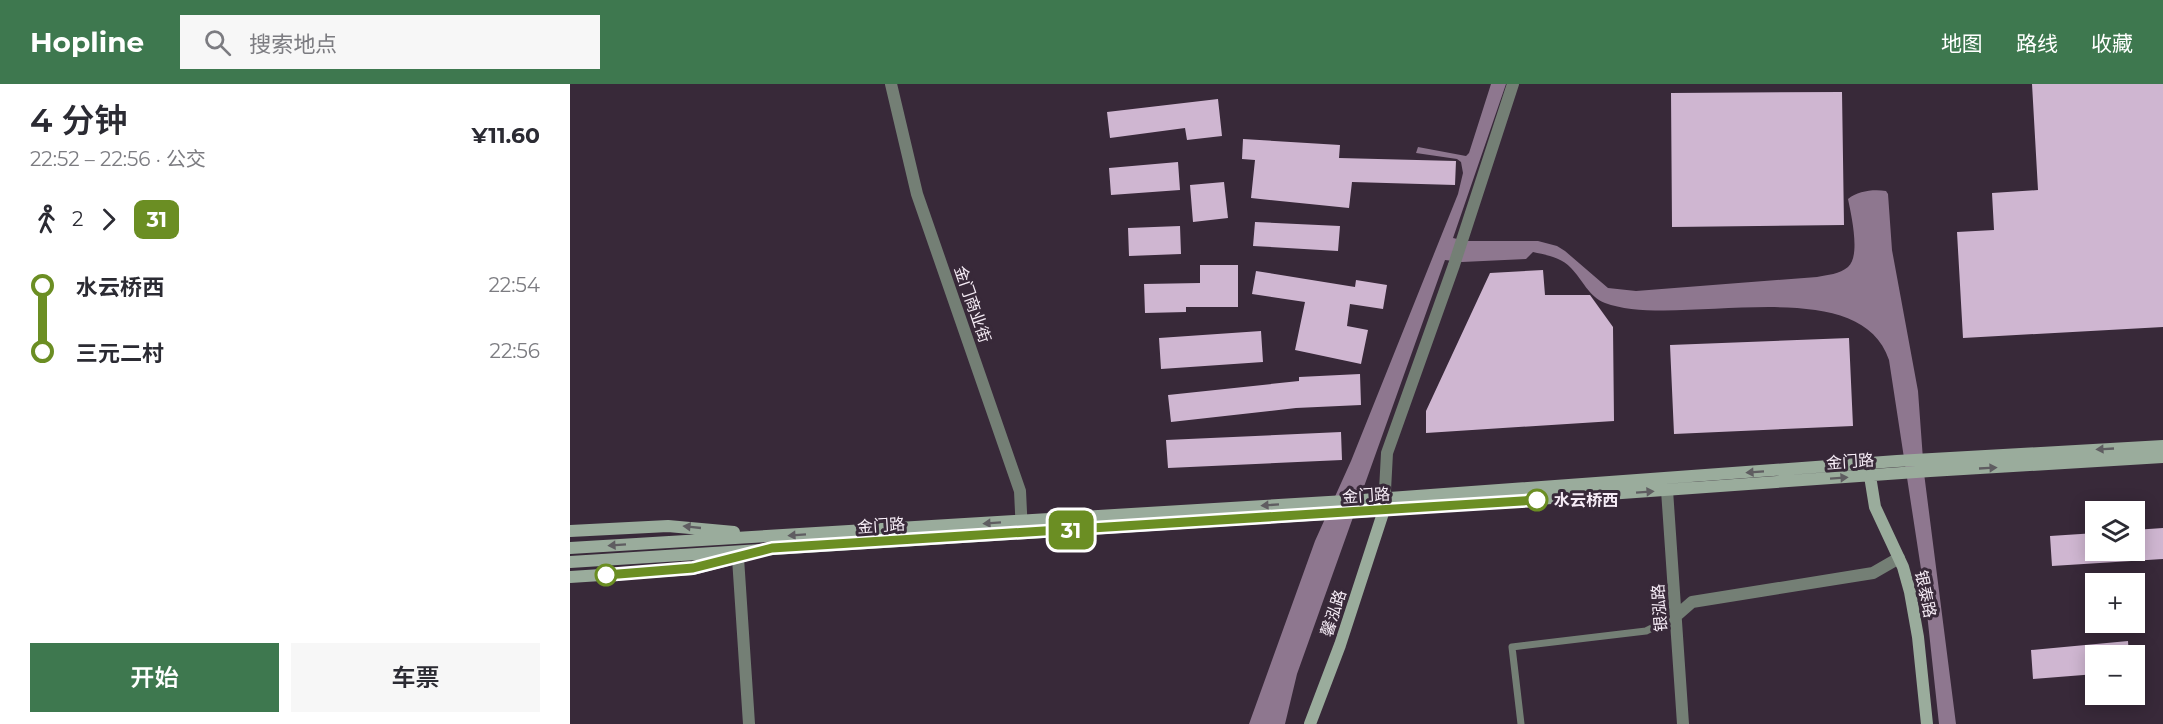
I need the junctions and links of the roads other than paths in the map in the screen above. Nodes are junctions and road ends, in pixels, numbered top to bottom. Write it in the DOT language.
graph roads {
  1 [pos="891,84"];
  2 [pos="1513,84"];
  3 [pos="2163,446"];
  4 [pos="2163,457"];
  5 [pos="1930,465"];
  6 [pos="1898,468"];
  7 [pos="1870,476"];
  8 [pos="1667,490"];
  9 [pos="1384,504"];
  10 [pos="1022,527"];
  11 [pos="570,531"];
  12 [pos="772,542"];
  13 [pos="570,548"];
  14 [pos="738,558"];
  15 [pos="1899,558"];
  16 [pos="570,562"];
  17 [pos="570,577"];
  18 [pos="1676,616"];
  19 [pos="749,724"];
  20 [pos="1310,724"];
  21 [pos="1521,724"];
  22 [pos="1683,724"];
  23 [pos="1927,724"];
  1 -- 10 [label="street, 金门商业街"];
  2 -- 9 [label="street"];
  3 -- 5 [label="main road, 金门路, one-way"];
  5 -- 4 [label="main road, 金门路, one-way"];
  5 -- 6 [label="main road, 金门路"];
  6 -- 7 [label="main road, 金门路"];
  6 -- 9 [label="main road, 金门路, one-way"];
  8 -- 7 [label="main road, 金门路, one-way"];
  7 -- 15 [label="main road, 银泰路"];
  9 -- 8 [label="main road, 金门路, one-way"];
  8 -- 18 [label="street, 银泓路"];
  9 -- 10 [label="main road, 金门路"];
  9 -- 10 [label="main road, 金门路, one-way"];
  9 -- 20 [label="main road, 馨泓路"];
  10 -- 12 [label="main road, 金门路"];
  12 -- 11 [label="main road, one-way"];
  12 -- 13 [label="main road, 金门路, one-way"];
  12 -- 14 [label="main road"];
  12 -- 16 [label="main road, 金门路"];
  14 -- 17 [label="main road"];
  14 -- 19 [label="street"];
  15 -- 18 [label="street"];
  15 -- 23 [label="main road, 银泰路"];
  18 -- 21 [label="lane"];
  18 -- 22 [label="street, 银泓路"];
}
